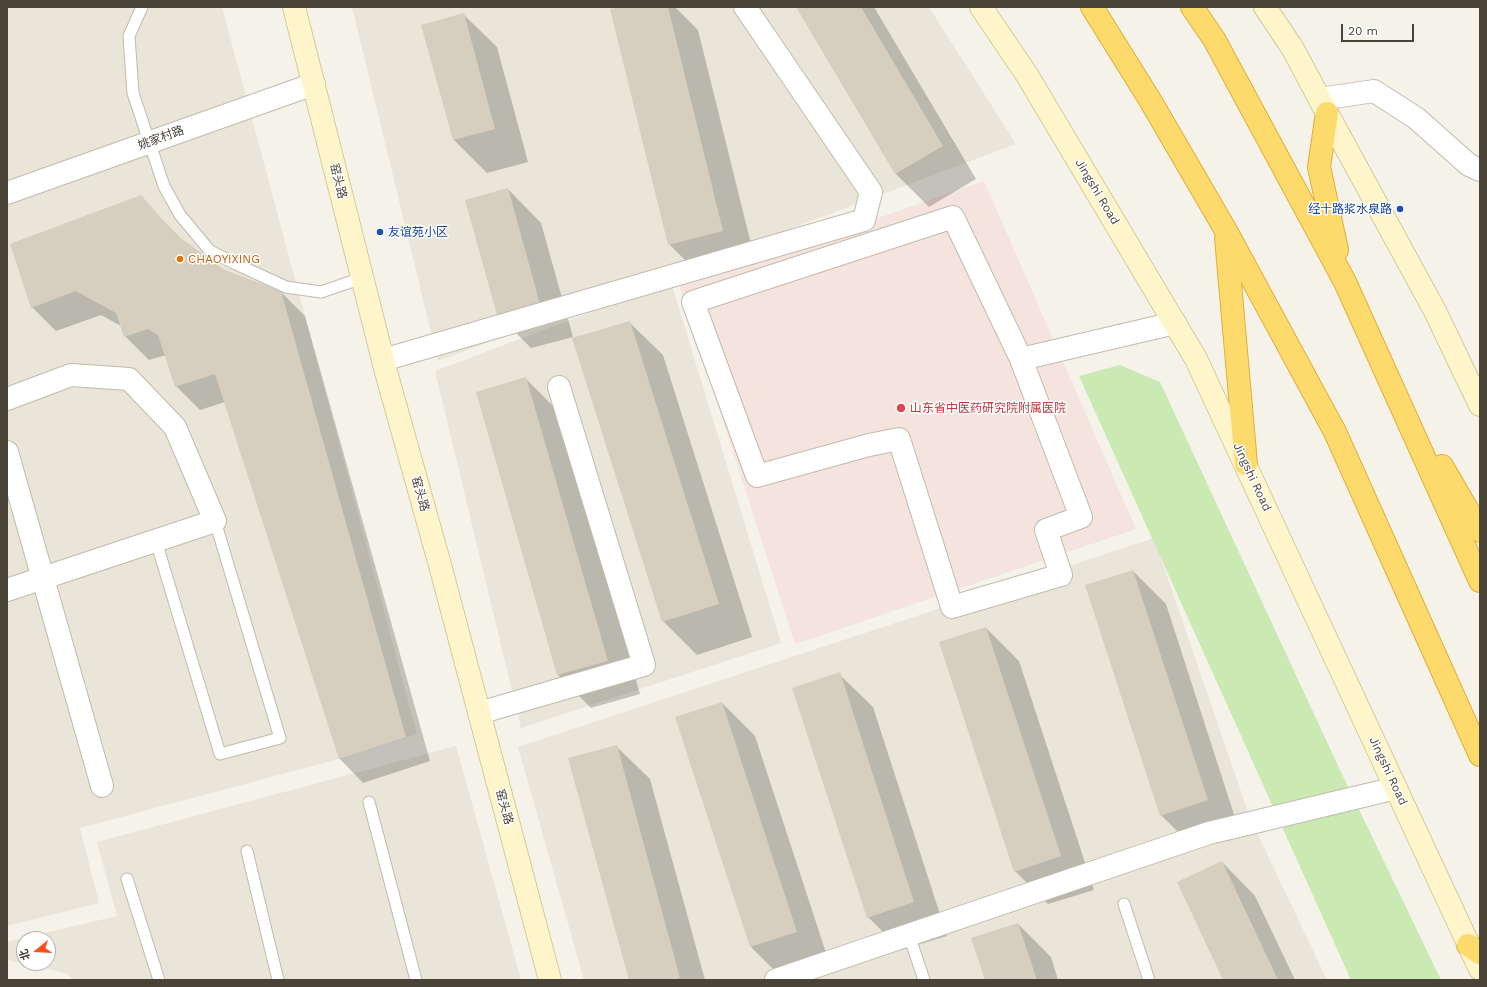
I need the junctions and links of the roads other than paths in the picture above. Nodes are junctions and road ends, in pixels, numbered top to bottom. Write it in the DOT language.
graph roads {
  1 [pos="142,7"];
  2 [pos="294,7"];
  3 [pos="745,7"];
  4 [pos="981,7"];
  5 [pos="1092,7"];
  6 [pos="1192,7"];
  7 [pos="1266,7"];
  8 [pos="314,84"];
  9 [pos="1324,106"];
  10 [pos="149,142"];
  11 [pos="1480,170"];
  12 [pos="7,193"];
  13 [pos="1225,228"];
  14 [pos="362,278"];
  15 [pos="1346,282"];
  16 [pos="1175,323"];
  17 [pos="383,360"];
  18 [pos="1020,360"];
  19 [pos="1381,364"];
  20 [pos="559,388"];
  21 [pos="7,399"];
  22 [pos="1480,405"];
  23 [pos="7,452"];
  24 [pos="1246,464"];
  25 [pos="215,522"];
  26 [pos="1480,531"];
  27 [pos="156,541"];
  28 [pos="42,578"];
  29 [pos="1480,580"];
  30 [pos="7,590"];
  31 [pos="479,713"];
  32 [pos="1480,755"];
  33 [pos="102,786"];
  34 [pos="1396,788"];
  35 [pos="369,802"];
  36 [pos="247,851"];
  37 [pos="127,879"];
  38 [pos="1124,904"];
  39 [pos="909,935"];
  40 [pos="1477,962"];
  41 [pos="159,980"];
  42 [pos="278,980"];
  43 [pos="416,980"];
  44 [pos="550,980"];
  45 [pos="776,980"];
  46 [pos="924,980"];
  47 [pos="1149,980"];
  1 -- 10 [label="lane"];
  2 -- 8 [label="main road, 窑头路"];
  3 -- 17 [label="street"];
  4 -- 16 [label="main road, Jingshi Road"];
  5 -- 13 [label="highway"];
  6 -- 15 [label="highway"];
  7 -- 9 [label="main road"];
  8 -- 10 [label="street, 姚家村路"];
  8 -- 14 [label="main road, 窑头路"];
  9 -- 11 [label="street"];
  9 -- 15 [label="highway"];
  9 -- 22 [label="main road"];
  10 -- 12 [label="street, 姚家村路"];
  10 -- 14 [label="lane"];
  13 -- 24 [label="highway"];
  13 -- 32 [label="highway"];
  14 -- 17 [label="main road, 窑头路"];
  15 -- 19 [label="highway"];
  16 -- 18 [label="street"];
  16 -- 24 [label="main road, Jingshi Road"];
  17 -- 31 [label="main road, 窑头路"];
  18 -- 18 [label="street"];
  19 -- 26 [label="highway"];
  19 -- 29 [label="highway"];
  20 -- 31 [label="street"];
  21 -- 25 [label="street"];
  23 -- 28 [label="street"];
  24 -- 34 [label="main road, Jingshi Road"];
  25 -- 27 [label="street"];
  25 -- 27 [label="lane"];
  27 -- 28 [label="street"];
  28 -- 30 [label="street"];
  28 -- 33 [label="street"];
  31 -- 44 [label="main road, 窑头路"];
  34 -- 39 [label="street"];
  34 -- 40 [label="main road, Jingshi Road"];
  35 -- 43 [label="lane"];
  36 -- 42 [label="lane"];
  37 -- 41 [label="lane"];
  38 -- 47 [label="lane"];
  39 -- 45 [label="street"];
  39 -- 46 [label="lane"];
}
